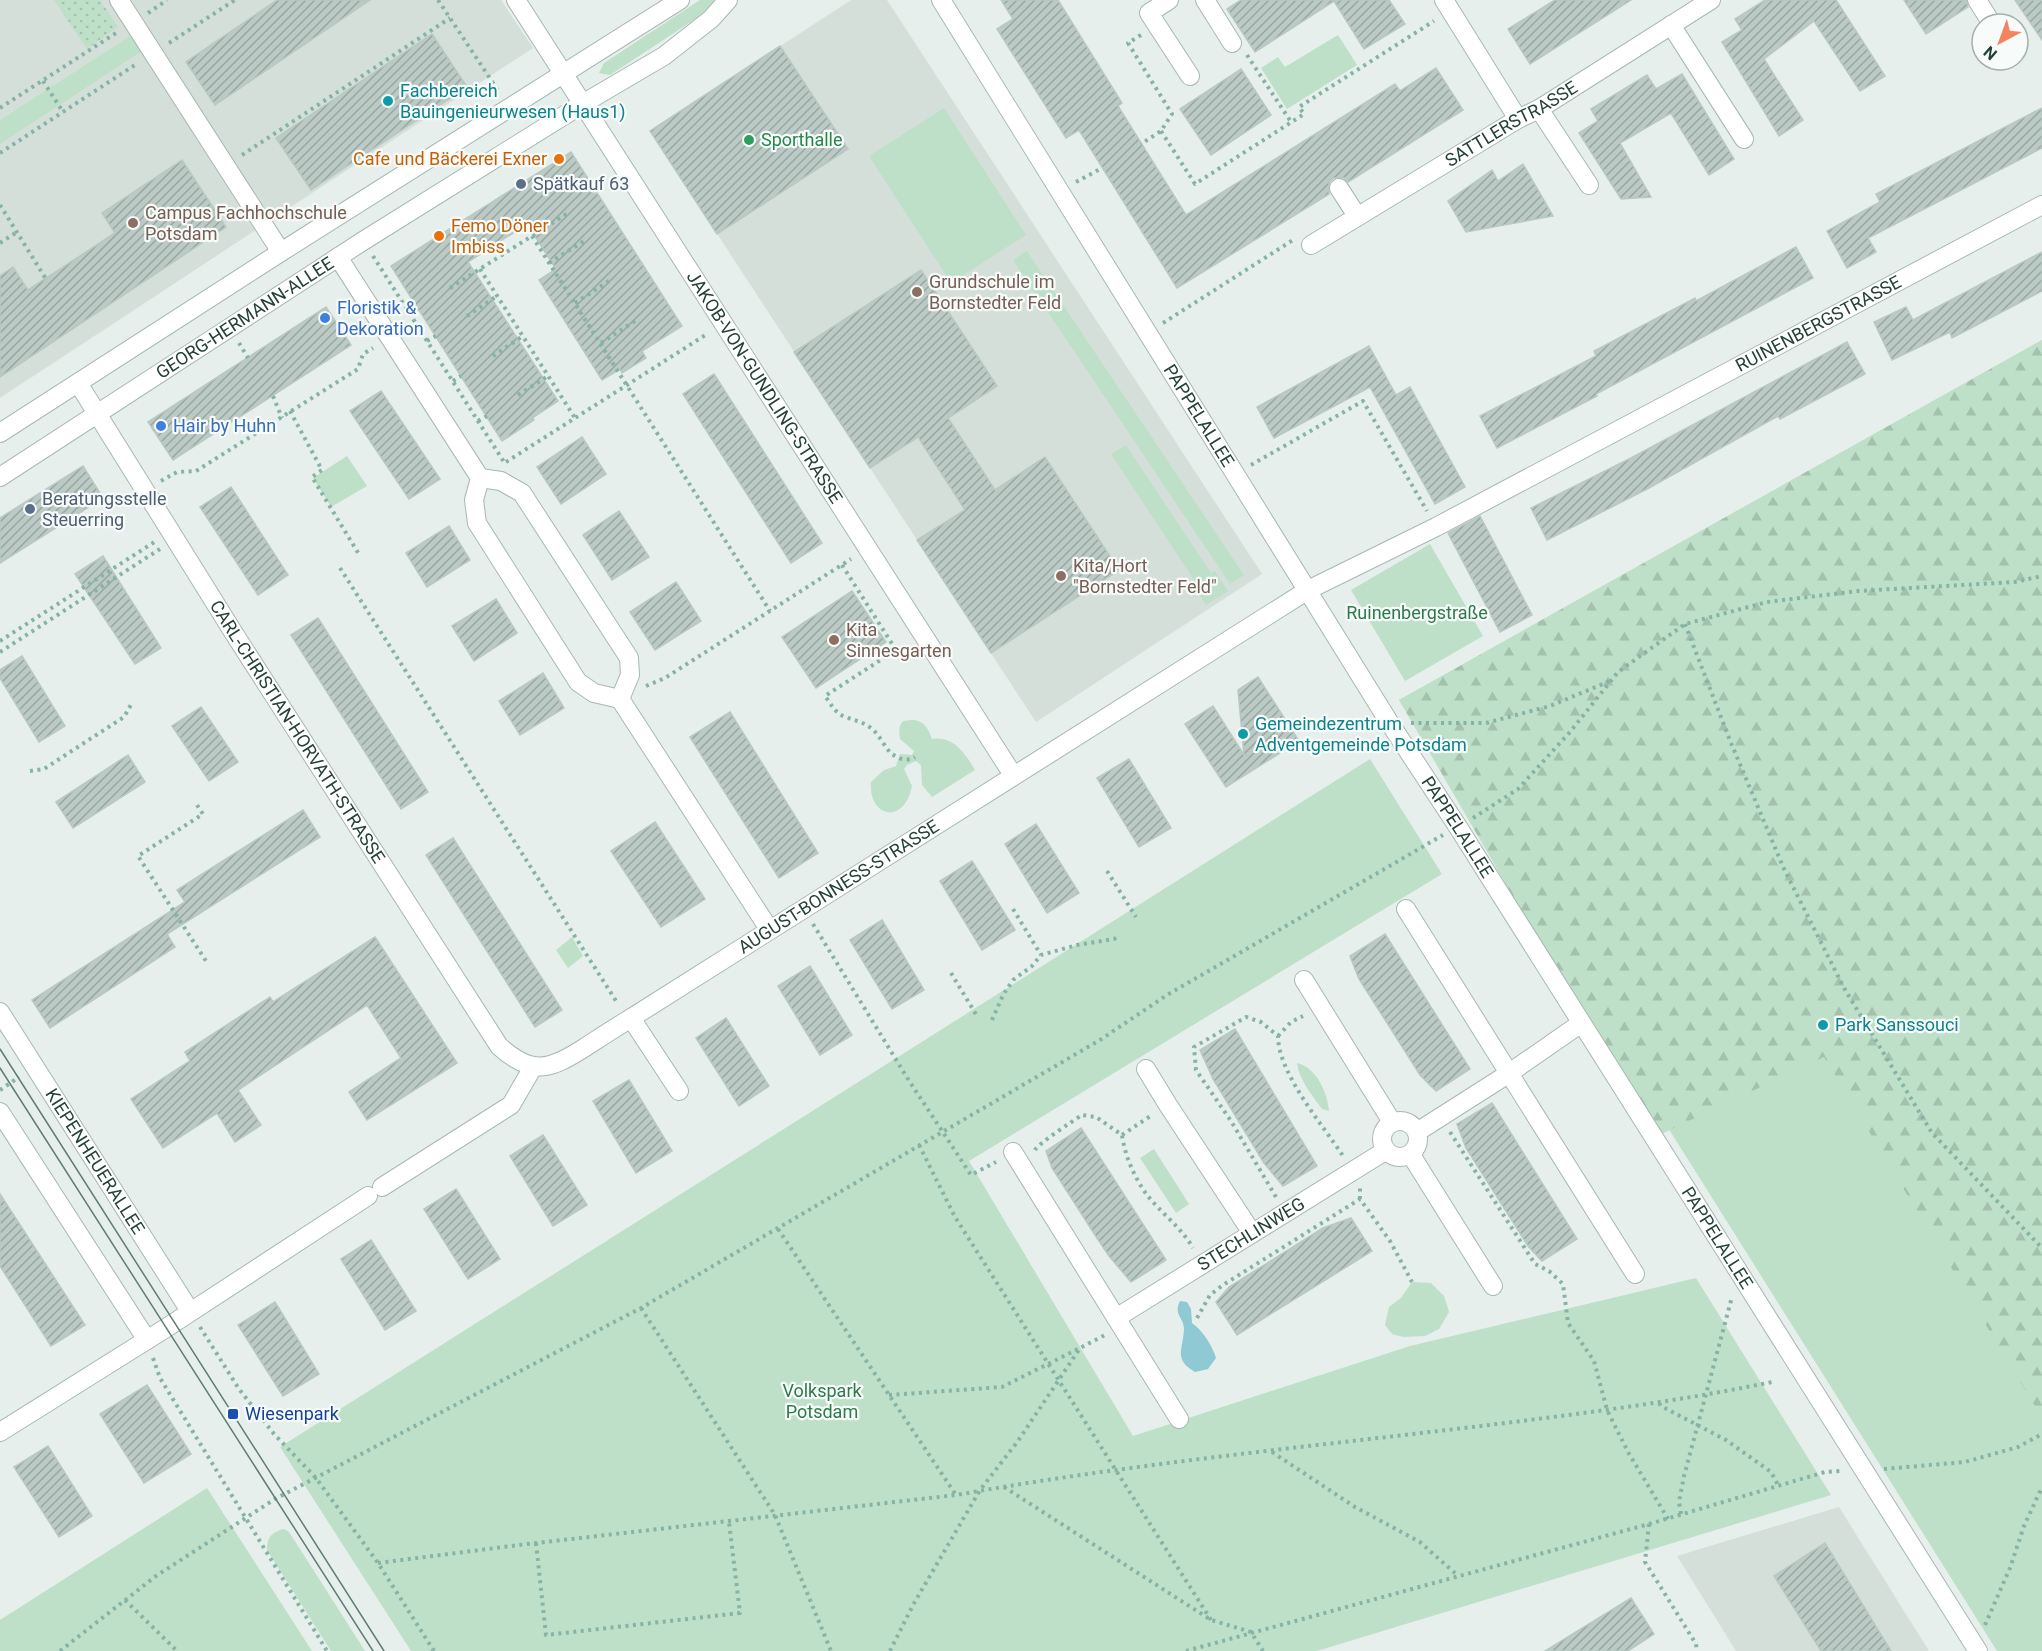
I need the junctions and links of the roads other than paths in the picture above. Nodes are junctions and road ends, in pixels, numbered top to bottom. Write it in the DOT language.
graph roads {
  1 [pos="119,0"];
  2 [pos="516,0"];
  3 [pos="680,0"];
  4 [pos="728,0"];
  5 [pos="941,0"];
  6 [pos="1169,0"];
  7 [pos="1205,0"];
  8 [pos="1711,0"];
  9 [pos="1448,5"];
  10 [pos="1671,26"];
  11 [pos="1232,43"];
  12 [pos="565,73"];
  13 [pos="1190,76"];
  14 [pos="584,103"];
  15 [pos="1539,109"];
  16 [pos="1518,119"];
  17 [pos="1744,139"];
  18 [pos="1589,185"];
  19 [pos="1339,188"];
  20 [pos="2042,205"];
  21 [pos="1357,216"];
  22 [pos="1311,245"];
  23 [pos="281,252"];
  24 [pos="338,257"];
  25 [pos="78,383"];
  26 [pos="96,413"];
  27 [pos="0,433"];
  28 [pos="0,477"];
  29 [pos="480,478"];
  30 [pos="1308,590"];
  31 [pos="620,699"];
  32 [pos="1013,775"];
  33 [pos="1406,909"];
  34 [pos="770,929"];
  35 [pos="1304,980"];
  36 [pos="0,1012"];
  37 [pos="630,1019"];
  38 [pos="1580,1024"];
  39 [pos="533,1066"];
  40 [pos="1146,1069"];
  41 [pos="1508,1074"];
  42 [pos="679,1091"];
  43 [pos="0,1112"];
  44 [pos="1392,1122"];
  45 [pos="1417,1132"];
  46 [pos="1385,1151"];
  47 [pos="1013,1152"];
  48 [pos="1410,1155"];
  49 [pos="1252,1233"];
  50 [pos="1635,1274"];
  51 [pos="1493,1286"];
  52 [pos="190,1311"];
  53 [pos="1119,1322"];
  54 [pos="147,1340"];
  55 [pos="1179,1419"];
  56 [pos="0,1432"];
  57 [pos="1977,1649"];
  1 -- 23 [label="street"];
  2 -- 12 [label="street, JAKOB-VON-GUNDLING-STRASSE"];
  3 -- 12 [label="street, GEORG-HERMANN-ALLEE"];
  4 -- 14 [label="street, GEORG-HERMANN-ALLEE"];
  5 -- 30 [label="street, PAPPELALLEE"];
  6 -- 13 [label="street"];
  7 -- 11 [label="street"];
  8 -- 10 [label="street, SATTLERSTRASSE"];
  9 -- 16 [label="street"];
  10 -- 15 [label="street, SATTLERSTRASSE"];
  10 -- 17 [label="street"];
  12 -- 14 [label="street, JAKOB-VON-GUNDLING-STRASSE"];
  12 -- 23 [label="street, GEORG-HERMANN-ALLEE"];
  14 -- 24 [label="street, GEORG-HERMANN-ALLEE"];
  14 -- 32 [label="street, JAKOB-VON-GUNDLING-STRASSE"];
  15 -- 16 [label="street, SATTLERSTRASSE"];
  15 -- 18 [label="street"];
  16 -- 21 [label="street, SATTLERSTRASSE"];
  19 -- 21 [label="street"];
  20 -- 30 [label="street, RUINENBERGSTRASSE"];
  21 -- 22 [label="street, SATTLERSTRASSE"];
  23 -- 25 [label="street, GEORG-HERMANN-ALLEE"];
  24 -- 26 [label="street, GEORG-HERMANN-ALLEE"];
  24 -- 29 [label="street"];
  25 -- 26 [label="street, CARL-CHRISTIAN-HORVATH-STRASSE"];
  25 -- 27 [label="street, GEORG-HERMANN-ALLEE"];
  26 -- 28 [label="street, GEORG-HERMANN-ALLEE"];
  26 -- 39 [label="street, CARL-CHRISTIAN-HORVATH-STRASSE"];
  29 -- 31 [label="street"];
  29 -- 31 [label="street"];
  30 -- 32 [label="street, AUGUST-BONNESS-STRASSE"];
  30 -- 38 [label="street, PAPPELALLEE"];
  31 -- 34 [label="street"];
  32 -- 34 [label="street, AUGUST-BONNESS-STRASSE"];
  33 -- 41 [label="street"];
  34 -- 37 [label="street, AUGUST-BONNESS-STRASSE"];
  35 -- 44 [label="street"];
  36 -- 52 [label="street, KIEPENHEUERALLEE"];
  37 -- 39 [label="street, AUGUST-BONNESS-STRASSE"];
  37 -- 42 [label="street"];
  38 -- 41 [label="street"];
  38 -- 57 [label="street, PAPPELALLEE"];
  39 -- 52 [label="street"];
  40 -- 49 [label="street"];
  41 -- 45 [label="street"];
  41 -- 50 [label="street"];
  43 -- 54 [label="street"];
  44 -- 45 [label="street"];
  44 -- 46 [label="street"];
  45 -- 48 [label="street"];
  46 -- 48 [label="street"];
  46 -- 49 [label="street, STECHLINWEG"];
  47 -- 53 [label="street"];
  48 -- 51 [label="street"];
  49 -- 53 [label="street, STECHLINWEG"];
  52 -- 54 [label="street"];
  53 -- 55 [label="street"];
  54 -- 56 [label="street"];
}
